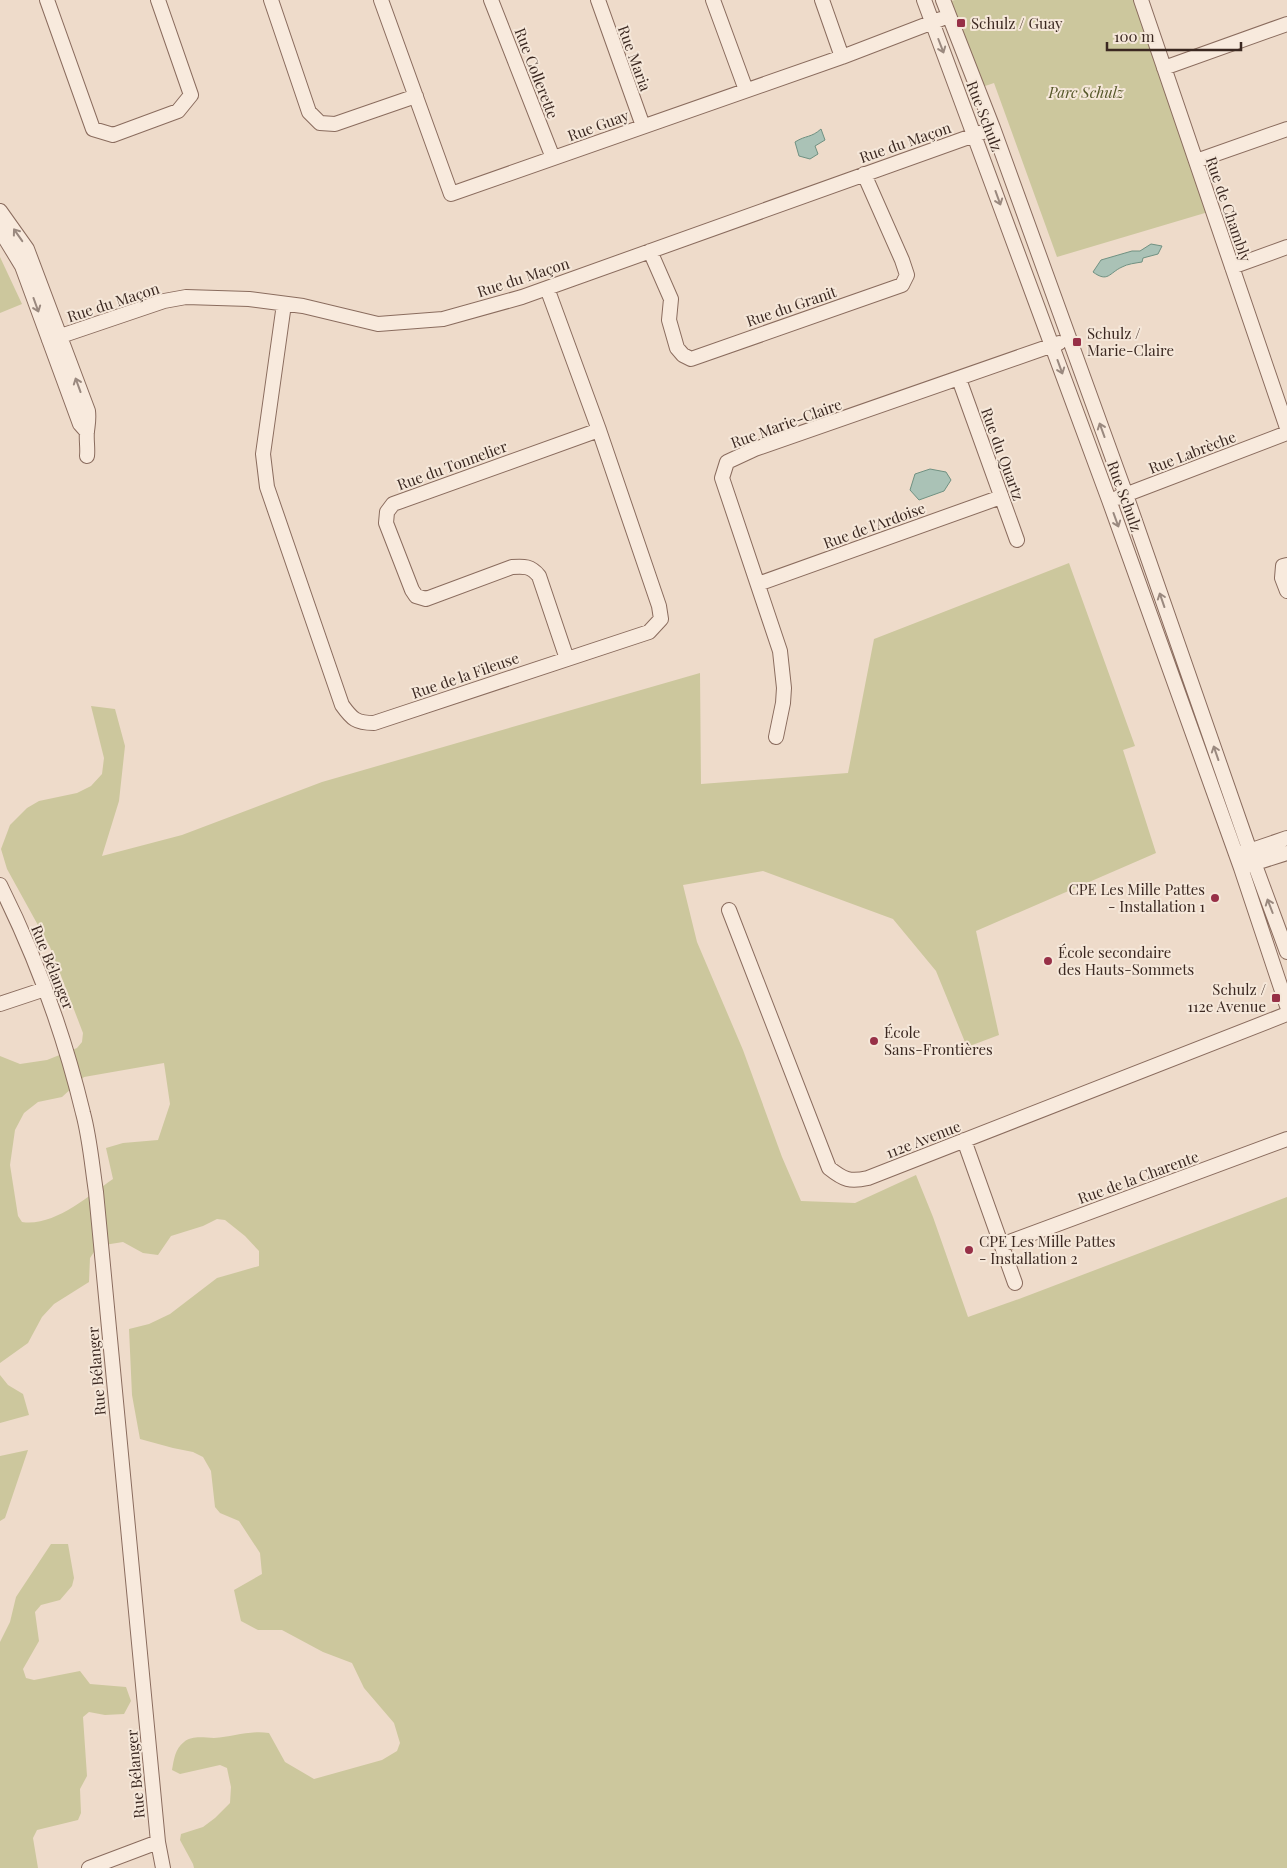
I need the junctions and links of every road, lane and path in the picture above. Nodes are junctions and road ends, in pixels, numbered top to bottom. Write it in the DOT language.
graph roads {
  1 [pos="47,0"];
  2 [pos="158,0"];
  3 [pos="270,0"];
  4 [pos="381,0"];
  5 [pos="491,0"];
  6 [pos="598,0"];
  7 [pos="713,0"];
  8 [pos="822,0"];
  9 [pos="924,0"];
  10 [pos="943,0"];
  11 [pos="1140,0"];
  12 [pos="949,16"];
  13 [pos="932,23"];
  14 [pos="1287,24"];
  15 [pos="842,57"];
  16 [pos="1164,68"];
  17 [pos="746,90"];
  18 [pos="416,96"];
  19 [pos="642,126"];
  20 [pos="993,128"];
  21 [pos="1287,129"];
  22 [pos="975,135"];
  23 [pos="553,158"];
  24 [pos="1196,161"];
  25 [pos="864,174"];
  26 [pos="0,211"];
  27 [pos="1026,221"];
  28 [pos="1009,227"];
  29 [pos="0,230"];
  30 [pos="1287,247"];
  31 [pos="650,250"];
  32 [pos="1232,267"];
  33 [pos="547,288"];
  34 [pos="284,304"];
  35 [pos="55,338"];
  36 [pos="1069,339"];
  37 [pos="1052,345"];
  38 [pos="959,379"];
  39 [pos="1287,428"];
  40 [pos="599,430"];
  41 [pos="1287,433"];
  42 [pos="86,456"];
  43 [pos="1126,495"];
  44 [pos="1002,497"];
  45 [pos="1109,500"];
  46 [pos="1017,540"];
  47 [pos="1287,565"];
  48 [pos="758,584"];
  49 [pos="1287,591"];
  50 [pos="567,659"];
  51 [pos="776,737"];
  52 [pos="1287,838"];
  53 [pos="1287,853"];
  54 [pos="1245,859"];
  55 [pos="0,885"];
  56 [pos="729,910"];
  57 [pos="1282,937"];
  58 [pos="1265,942"];
  59 [pos="1287,952"];
  60 [pos="45,988"];
  61 [pos="0,1004"];
  62 [pos="1287,1006"];
  63 [pos="1287,1014"];
  64 [pos="1287,1139"];
  65 [pos="964,1140"];
  66 [pos="1001,1245"];
  67 [pos="1015,1283"];
  68 [pos="158,1842"];
  69 [pos="89,1868"];
  70 [pos="164,1868"];
  1 -- 2 [label="street"];
  3 -- 18 [label="street"];
  4 -- 18 [label="street, Rue Guay"];
  5 -- 23 [label="street, Rue Collerette"];
  6 -- 19 [label="street, Rue Maria"];
  7 -- 17 [label="street"];
  8 -- 15 [label="street"];
  9 -- 13 [label="street, Rue Schulz"];
  10 -- 12 [label="street, Rue Schulz"];
  11 -- 16 [label="street, Rue de Chambly"];
  12 -- 13 [label="street, Rue Guay"];
  12 -- 20 [label="street, Rue Schulz"];
  13 -- 15 [label="street, Rue Guay"];
  13 -- 22 [label="street, Rue Schulz, one-way"];
  14 -- 16 [label="street"];
  15 -- 17 [label="street, Rue Guay"];
  16 -- 24 [label="street, Rue de Chambly"];
  17 -- 19 [label="street, Rue Guay"];
  18 -- 23 [label="street, Rue Guay"];
  19 -- 23 [label="street, Rue Guay"];
  20 -- 22 [label="street, Rue du Maçon"];
  20 -- 27 [label="street, Rue Schulz"];
  21 -- 24 [label="street"];
  22 -- 25 [label="street, Rue du Maçon"];
  22 -- 28 [label="street, Rue Schulz, one-way"];
  24 -- 32 [label="street, Rue de Chambly"];
  25 -- 31 [label="street, Rue du Maçon"];
  25 -- 31 [label="street, Rue du Granit"];
  35 -- 26 [label="street, one-way"];
  27 -- 28 [label="street"];
  27 -- 36 [label="street, Rue Schulz"];
  28 -- 37 [label="street, Rue Schulz"];
  29 -- 35 [label="street, one-way"];
  30 -- 32 [label="street"];
  31 -- 33 [label="street, Rue du Maçon"];
  32 -- 39 [label="street, Rue de Chambly"];
  33 -- 34 [label="street, Rue du Maçon"];
  33 -- 40 [label="street, Rue de la Fileuse"];
  34 -- 35 [label="street, Rue du Maçon"];
  34 -- 50 [label="street, Rue de la Fileuse"];
  35 -- 42 [label="street"];
  36 -- 37 [label="street, Rue Marie-Claire"];
  43 -- 36 [label="street, Rue Schulz, one-way"];
  37 -- 38 [label="street, Rue Marie-Claire"];
  37 -- 45 [label="street, Rue Schulz, one-way"];
  38 -- 44 [label="street, Rue du Quartz"];
  38 -- 48 [label="street, Rue Marie-Claire"];
  40 -- 50 [label="street, Rue de la Fileuse"];
  40 -- 50 [label="street, Rue du Tonnelier"];
  41 -- 43 [label="street, Rue Labrèche"];
  43 -- 45 [label="street, Rue Labrèche"];
  54 -- 43 [label="street, Rue Schulz, one-way"];
  44 -- 46 [label="street, Rue du Quartz"];
  44 -- 48 [label="street, Rue de l'Ardoise"];
  45 -- 54 [label="street, Rue Schulz, one-way"];
  47 -- 49 [label="street"];
  48 -- 51 [label="street, Rue Marie-Claire"];
  52 -- 54 [label="street"];
  53 -- 54 [label="street"];
  57 -- 54 [label="street, Rue Schulz, one-way"];
  54 -- 58 [label="street, Rue Schulz"];
  55 -- 60 [label="street, Rue Bélanger"];
  56 -- 65 [label="street, 112e Avenue"];
  57 -- 58 [label="street"];
  57 -- 59 [label="street, Rue Schulz"];
  58 -- 62 [label="street, Rue Schulz"];
  60 -- 61 [label="street"];
  60 -- 68 [label="street, Rue Bélanger"];
  63 -- 65 [label="street, 112e Avenue"];
  64 -- 66 [label="street, Rue de la Charente"];
  65 -- 66 [label="street"];
  66 -- 67 [label="street"];
  68 -- 69 [label="street"];
  68 -- 70 [label="street, Rue Bélanger"];
}
